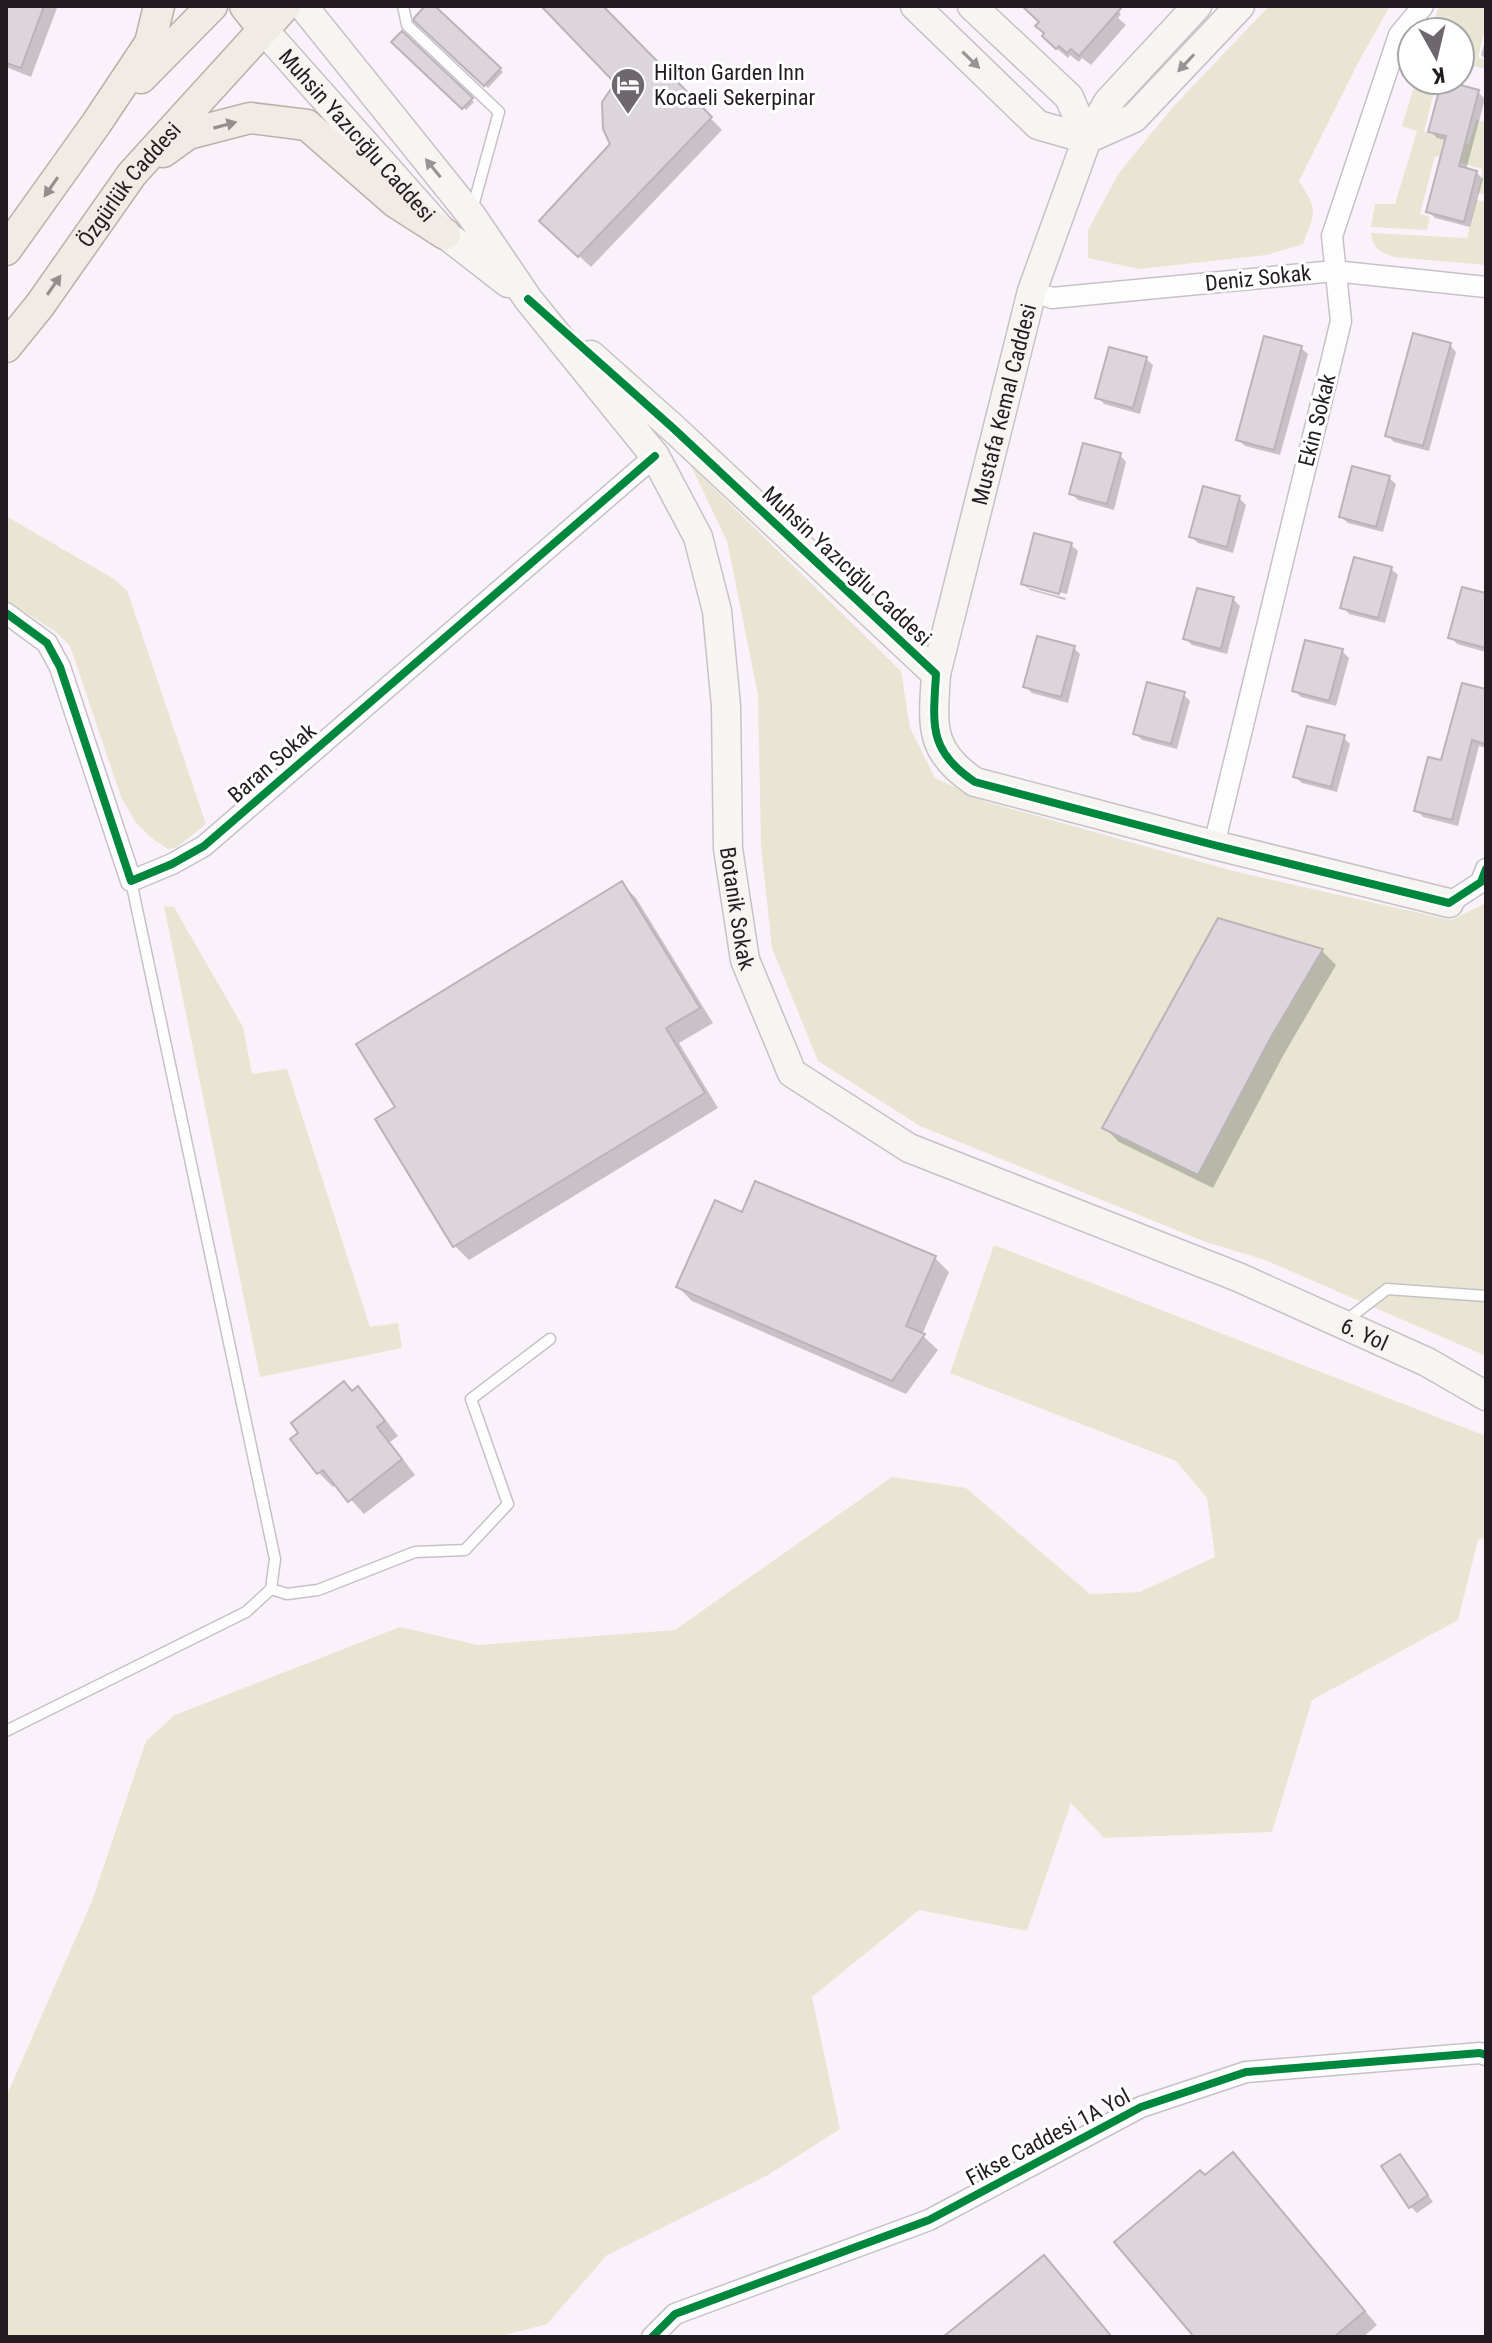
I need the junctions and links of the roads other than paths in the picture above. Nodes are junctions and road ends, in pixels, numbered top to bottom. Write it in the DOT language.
graph roads {
  1 [pos="159,6"];
  2 [pos="212,6"];
  3 [pos="285,6"];
  4 [pos="303,6"];
  5 [pos="403,6"];
  6 [pos="915,6"];
  7 [pos="972,6"];
  8 [pos="1197,6"];
  9 [pos="1240,6"];
  10 [pos="1423,6"];
  11 [pos="254,18"];
  12 [pos="96,124"];
  13 [pos="1087,139"];
  14 [pos="132,174"];
  15 [pos="471,215"];
  16 [pos="445,234"];
  17 [pos="6,250"];
  18 [pos="1334,271"];
  19 [pos="1486,287"];
  20 [pos="1032,291"];
  21 [pos="528,299"];
  22 [pos="6,347"];
  23 [pos="655,456"];
  24 [pos="6,613"];
  25 [pos="936,674"];
  26 [pos="1214,845"];
  27 [pos="1486,869"];
  28 [pos="131,881"];
  29 [pos="1449,903"];
  30 [pos="1238,1277"];
  31 [pos="1486,1296"];
  32 [pos="1342,1324"];
  33 [pos="550,1339"];
  34 [pos="1486,1396"];
  35 [pos="271,1589"];
  36 [pos="6,1731"];
  37 [pos="1486,2055"];
  38 [pos="652,2337"];
  1 -- 12 [label="main road"];
  2 -- 12 [label="main road"];
  3 -- 11 [label="main road, Özgürlük Caddesi"];
  15 -- 4 [label="street, Muhsin Yazıcığlu Caddesi, one-way"];
  5 -- 15 [label="lane"];
  6 -- 13 [label="street, one-way"];
  7 -- 13 [label="street"];
  8 -- 13 [label="street, Mustafa Kemal Caddesi"];
  9 -- 13 [label="street, one-way"];
  10 -- 18 [label="street, Ekin Sokak"];
  11 -- 14 [label="main road, Özgürlük Caddesi"];
  11 -- 16 [label="street, Muhsin Yazıcığlu Caddesi"];
  12 -- 17 [label="main road, one-way"];
  13 -- 20 [label="street, Mustafa Kemal Caddesi"];
  14 -- 16 [label="main road, one-way"];
  22 -- 14 [label="main road, Özgürlük Caddesi, one-way"];
  15 -- 21 [label="street, Muhsin Yazıcığlu Caddesi"];
  16 -- 21 [label="street, Muhsin Yazıcığlu Caddesi"];
  18 -- 19 [label="street, Deniz Sokak"];
  18 -- 20 [label="street, Deniz Sokak"];
  18 -- 26 [label="street, Ekin Sokak"];
  20 -- 25 [label="street, Mustafa Kemal Caddesi"];
  21 -- 23 [label="street, Botanik Sokak"];
  21 -- 25 [label="street, Muhsin Yazıcığlu Caddesi"];
  23 -- 28 [label="street, Baran Sokak"];
  23 -- 30 [label="street, Botanik Sokak"];
  24 -- 28 [label="street"];
  25 -- 26 [label="street, Muhsin Yazıcığlu Caddesi"];
  26 -- 29 [label="street, Muhsin Yazıcığlu Caddesi"];
  27 -- 29 [label="street"];
  28 -- 35 [label="lane"];
  30 -- 32 [label="street, 6. Yol"];
  31 -- 32 [label="lane"];
  32 -- 34 [label="street, 6. Yol"];
  33 -- 35 [label="lane"];
  35 -- 36 [label="lane"];
  37 -- 38 [label="street, Fikse Caddesi 1A Yol"];
}
